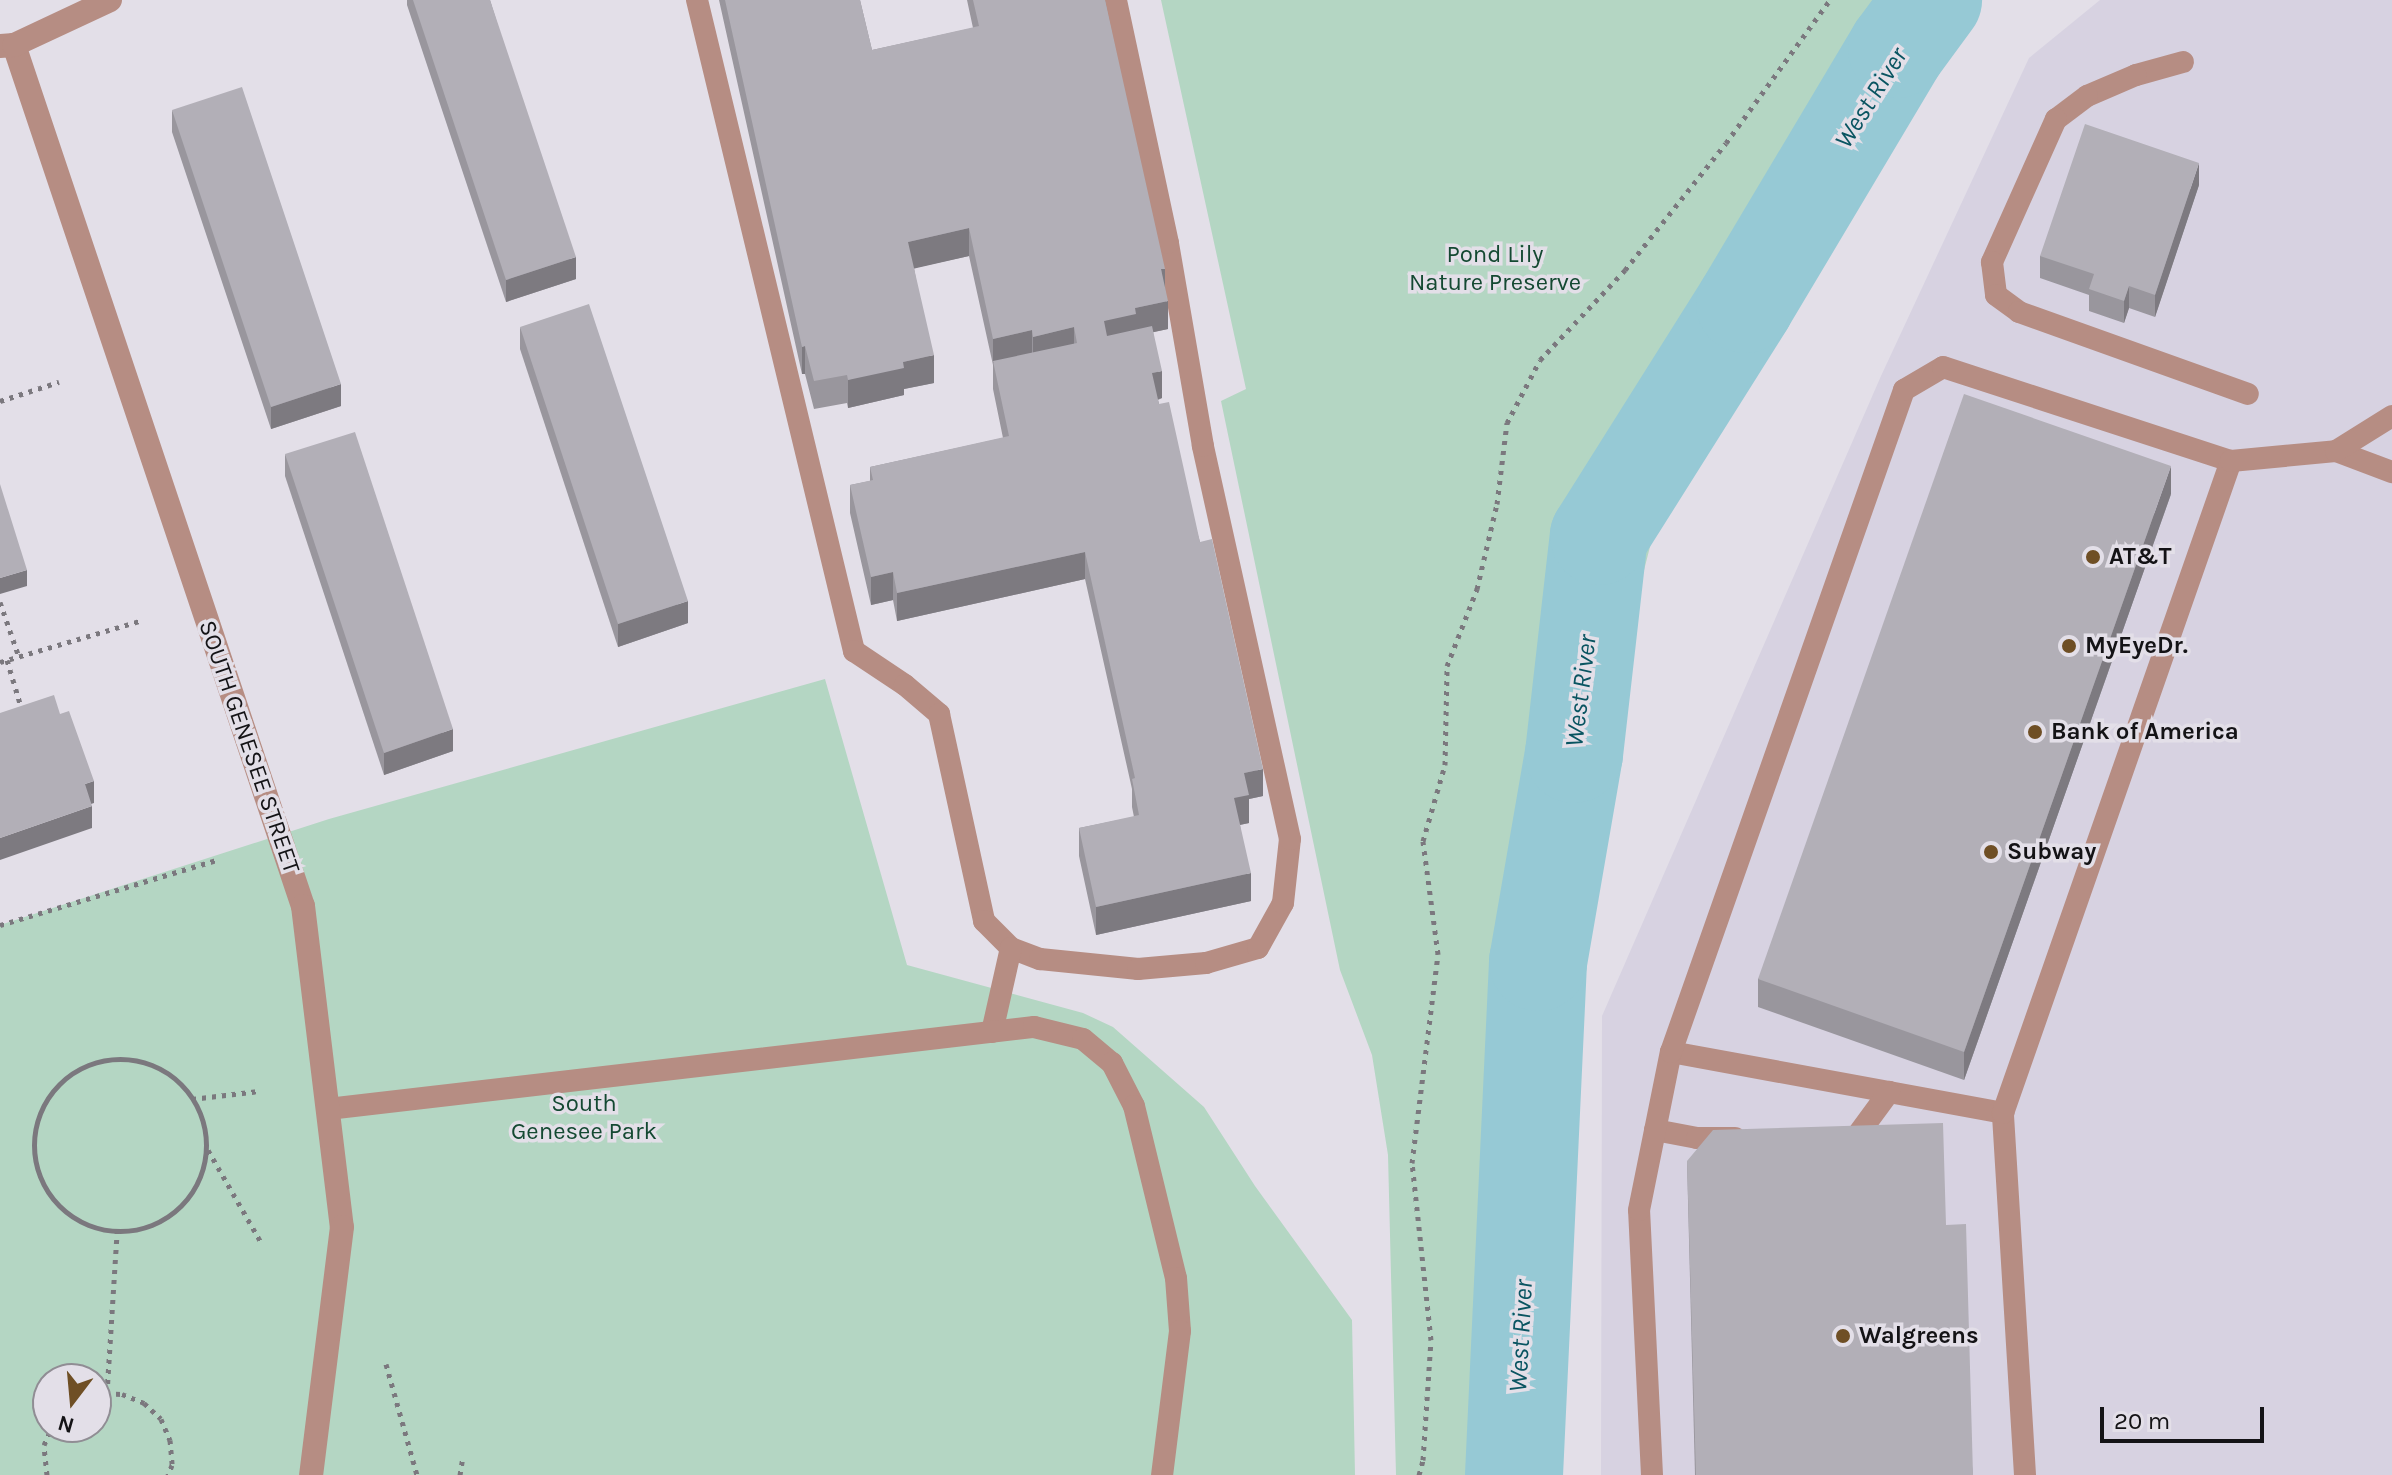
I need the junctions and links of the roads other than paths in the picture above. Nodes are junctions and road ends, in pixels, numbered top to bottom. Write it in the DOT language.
graph roads {
  1 [pos="110,0"];
  2 [pos="697,0"];
  3 [pos="1116,0"];
  4 [pos="7,46"];
  5 [pos="2183,62"];
  6 [pos="2248,394"];
  7 [pos="2392,416"];
  8 [pos="2336,451"];
  9 [pos="2231,461"];
  10 [pos="2392,472"];
  11 [pos="1011,948"];
  12 [pos="992,1032"];
  13 [pos="1671,1052"];
  14 [pos="1889,1092"];
  15 [pos="328,1109"];
  16 [pos="2003,1113"];
  17 [pos="1655,1130"];
  18 [pos="1761,1138"];
  19 [pos="1824,1138"];
  20 [pos="311,1475"];
  21 [pos="1162,1475"];
  22 [pos="1652,1475"];
  23 [pos="2025,1475"];
  1 -- 4 [label="street"];
  2 -- 11 [label="lane"];
  3 -- 11 [label="lane"];
  4 -- 15 [label="street, SOUTH GENESEE STREET"];
  5 -- 6 [label="lane"];
  7 -- 8 [label="lane"];
  8 -- 9 [label="lane"];
  8 -- 10 [label="lane"];
  9 -- 13 [label="lane"];
  9 -- 16 [label="lane"];
  11 -- 12 [label="lane"];
  12 -- 15 [label="lane"];
  12 -- 21 [label="lane"];
  13 -- 14 [label="lane"];
  13 -- 17 [label="lane"];
  14 -- 16 [label="lane"];
  14 -- 19 [label="lane"];
  15 -- 20 [label="street, SOUTH GENESEE STREET"];
  16 -- 23 [label="lane"];
  17 -- 18 [label="lane"];
  17 -- 22 [label="lane"];
}
